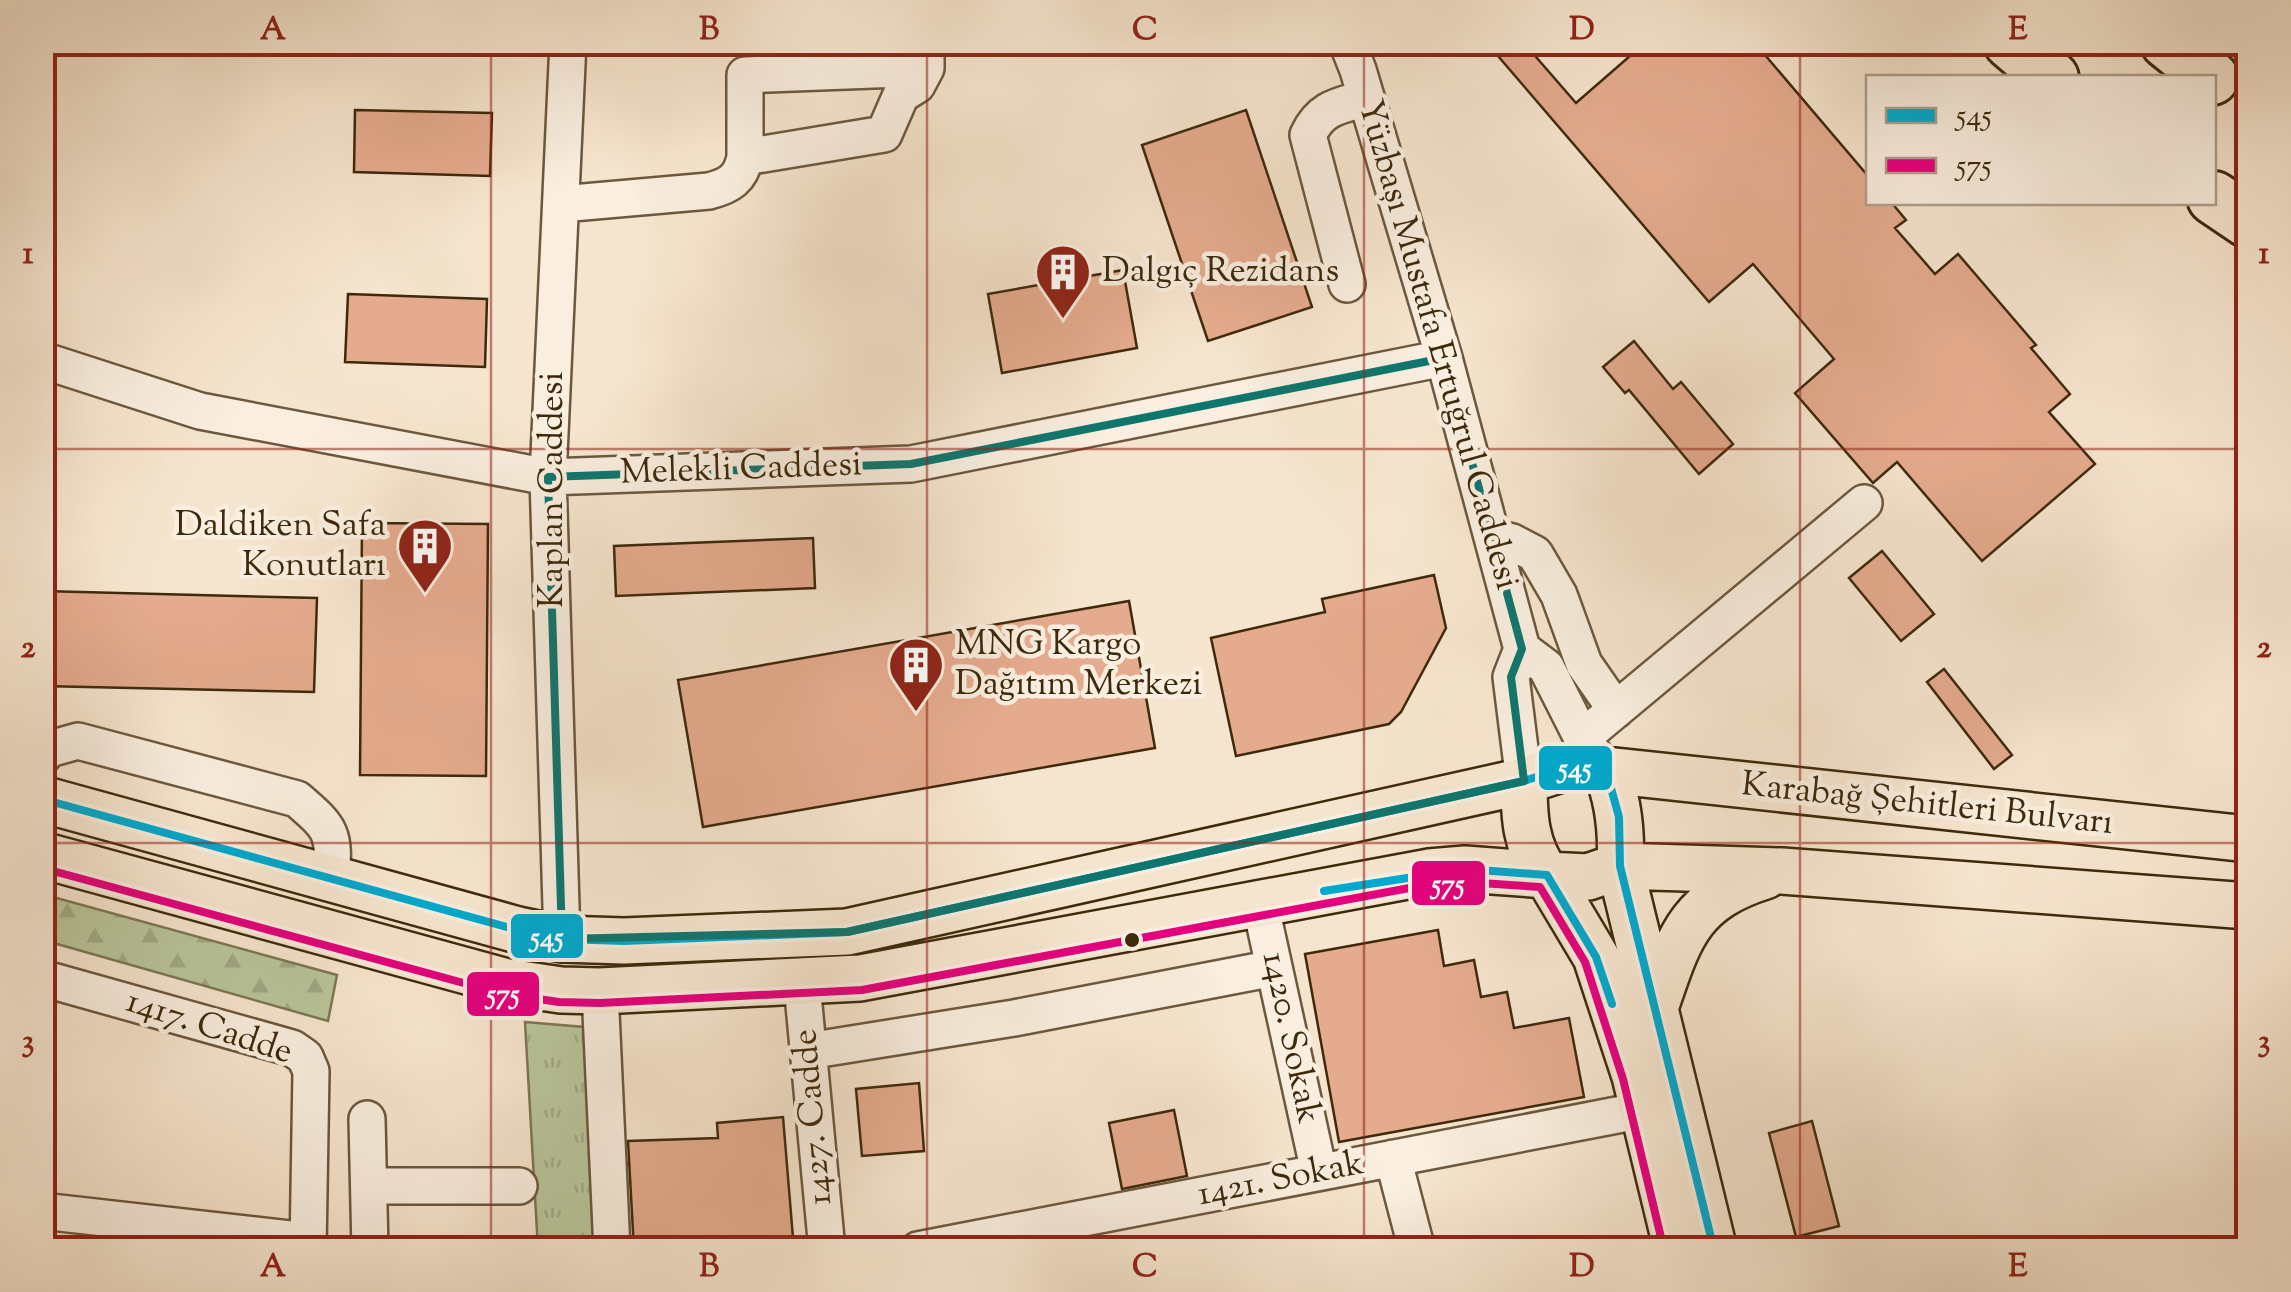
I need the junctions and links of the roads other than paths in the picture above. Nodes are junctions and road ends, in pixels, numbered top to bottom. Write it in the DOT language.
graph roads {
  1 [pos="568,42"];
  2 [pos="1347,42"];
  3 [pos="2010,42"];
  4 [pos="926,55"];
  5 [pos="770,59"];
  6 [pos="2048,75"];
  7 [pos="2216,79"];
  8 [pos="1366,98"];
  9 [pos="2248,106"];
  10 [pos="746,157"];
  11 [pos="2216,199"];
  12 [pos="560,204"];
  13 [pos="2248,221"];
  14 [pos="1348,284"];
  15 [pos="1444,358"];
  16 [pos="42,360"];
  17 [pos="548,477"];
  18 [pos="1864,502"];
  19 [pos="1492,537"];
  20 [pos="1522,649"];
  21 [pos="1616,710"];
  22 [pos="1594,754"];
  23 [pos="42,757"];
  24 [pos="1524,781"];
  25 [pos="42,799"];
  26 [pos="2248,839"];
  27 [pos="42,855"];
  28 [pos="1620,866"];
  29 [pos="1782,871"];
  30 [pos="1547,875"];
  31 [pos="332,879"];
  32 [pos="1260,903"];
  33 [pos="2248,906"];
  34 [pos="562,938"];
  35 [pos="1274,968"];
  36 [pos="42,978"];
  37 [pos="802,984"];
  38 [pos="600,992"];
  39 [pos="1655,1008"];
  40 [pos="808,1051"];
  41 [pos="1644,1110"];
  42 [pos="310,1140"];
  43 [pos="1392,1158"];
  44 [pos="1319,1172"];
  45 [pos="369,1186"];
  46 [pos="519,1186"];
  47 [pos="42,1212"];
  48 [pos="1022,1239"];
  49 [pos="308,1245"];
  50 [pos="370,1250"];
  51 [pos="612,1250"];
  52 [pos="827,1250"];
  53 [pos="918,1250"];
  54 [pos="1416,1250"];
  55 [pos="1677,1250"];
  56 [pos="1714,1250"];
  1 -- 12 [label="street, Kaplan Caddesi"];
  2 -- 8 [label="street, Yüzbaşı Mustafa Ertuğrul Caddesi"];
  3 -- 6 [label="highway"];
  4 -- 5 [label="street"];
  4 -- 10 [label="street"];
  5 -- 10 [label="street"];
  7 -- 9 [label="highway"];
  8 -- 14 [label="street"];
  8 -- 15 [label="street, Yüzbaşı Mustafa Ertuğrul Caddesi"];
  10 -- 12 [label="street"];
  11 -- 13 [label="highway"];
  12 -- 17 [label="street, Kaplan Caddesi"];
  15 -- 17 [label="street, Melekli Caddesi"];
  15 -- 19 [label="street, Yüzbaşı Mustafa Ertuğrul Caddesi"];
  16 -- 17 [label="street, Melekli Caddesi"];
  17 -- 34 [label="street, Kaplan Caddesi"];
  18 -- 21 [label="street"];
  19 -- 20 [label="street, Yüzbaşı Mustafa Ertuğrul Caddesi"];
  19 -- 21 [label="street"];
  20 -- 22 [label="street, Yüzbaşı Mustafa Ertuğrul Caddesi"];
  20 -- 24 [label="street, Yüzbaşı Mustafa Ertuğrul Caddesi"];
  21 -- 22 [label="street"];
  22 -- 24 [label="main road, Karabağ Şehitleri Bulvarı"];
  22 -- 26 [label="main road, Karabağ Şehitleri Bulvarı"];
  22 -- 28 [label="main road"];
  23 -- 31 [label="street"];
  24 -- 30 [label="main road"];
  24 -- 34 [label="main road, Karabağ Şehitleri Bulvarı"];
  25 -- 31 [label="main road, Karabağ Şehitleri Bulvarı"];
  27 -- 38 [label="main road, Karabağ Şehitleri Bulvarı"];
  28 -- 29 [label="main road, Karabağ Şehitleri Bulvarı"];
  28 -- 30 [label="main road, Karabağ Şehitleri Bulvarı"];
  28 -- 39 [label="main road"];
  29 -- 33 [label="main road, Karabağ Şehitleri Bulvarı"];
  29 -- 39 [label="main road"];
  30 -- 32 [label="main road, Karabağ Şehitleri Bulvarı"];
  30 -- 41 [label="main road"];
  31 -- 34 [label="main road, Karabağ Şehitleri Bulvarı"];
  32 -- 35 [label="street, 1420. Sokak"];
  32 -- 37 [label="main road, Karabağ Şehitleri Bulvarı"];
  35 -- 40 [label="street"];
  35 -- 44 [label="street, 1420. Sokak"];
  36 -- 42 [label="street, 1417. Cadde"];
  37 -- 38 [label="main road, Karabağ Şehitleri Bulvarı"];
  37 -- 40 [label="street, 1427. Cadde"];
  38 -- 51 [label="street"];
  39 -- 56 [label="main road"];
  40 -- 52 [label="street, 1427. Cadde"];
  41 -- 43 [label="street, 1421. Sokak"];
  41 -- 55 [label="main road"];
  42 -- 45 [label="street"];
  42 -- 49 [label="street, 1417. Cadde"];
  43 -- 44 [label="street, 1421. Sokak"];
  43 -- 54 [label="street"];
  44 -- 48 [label="street, 1421. Sokak"];
  45 -- 46 [label="street"];
  45 -- 50 [label="street"];
  47 -- 49 [label="street"];
  48 -- 53 [label="street, 1421. Sokak"];
}
